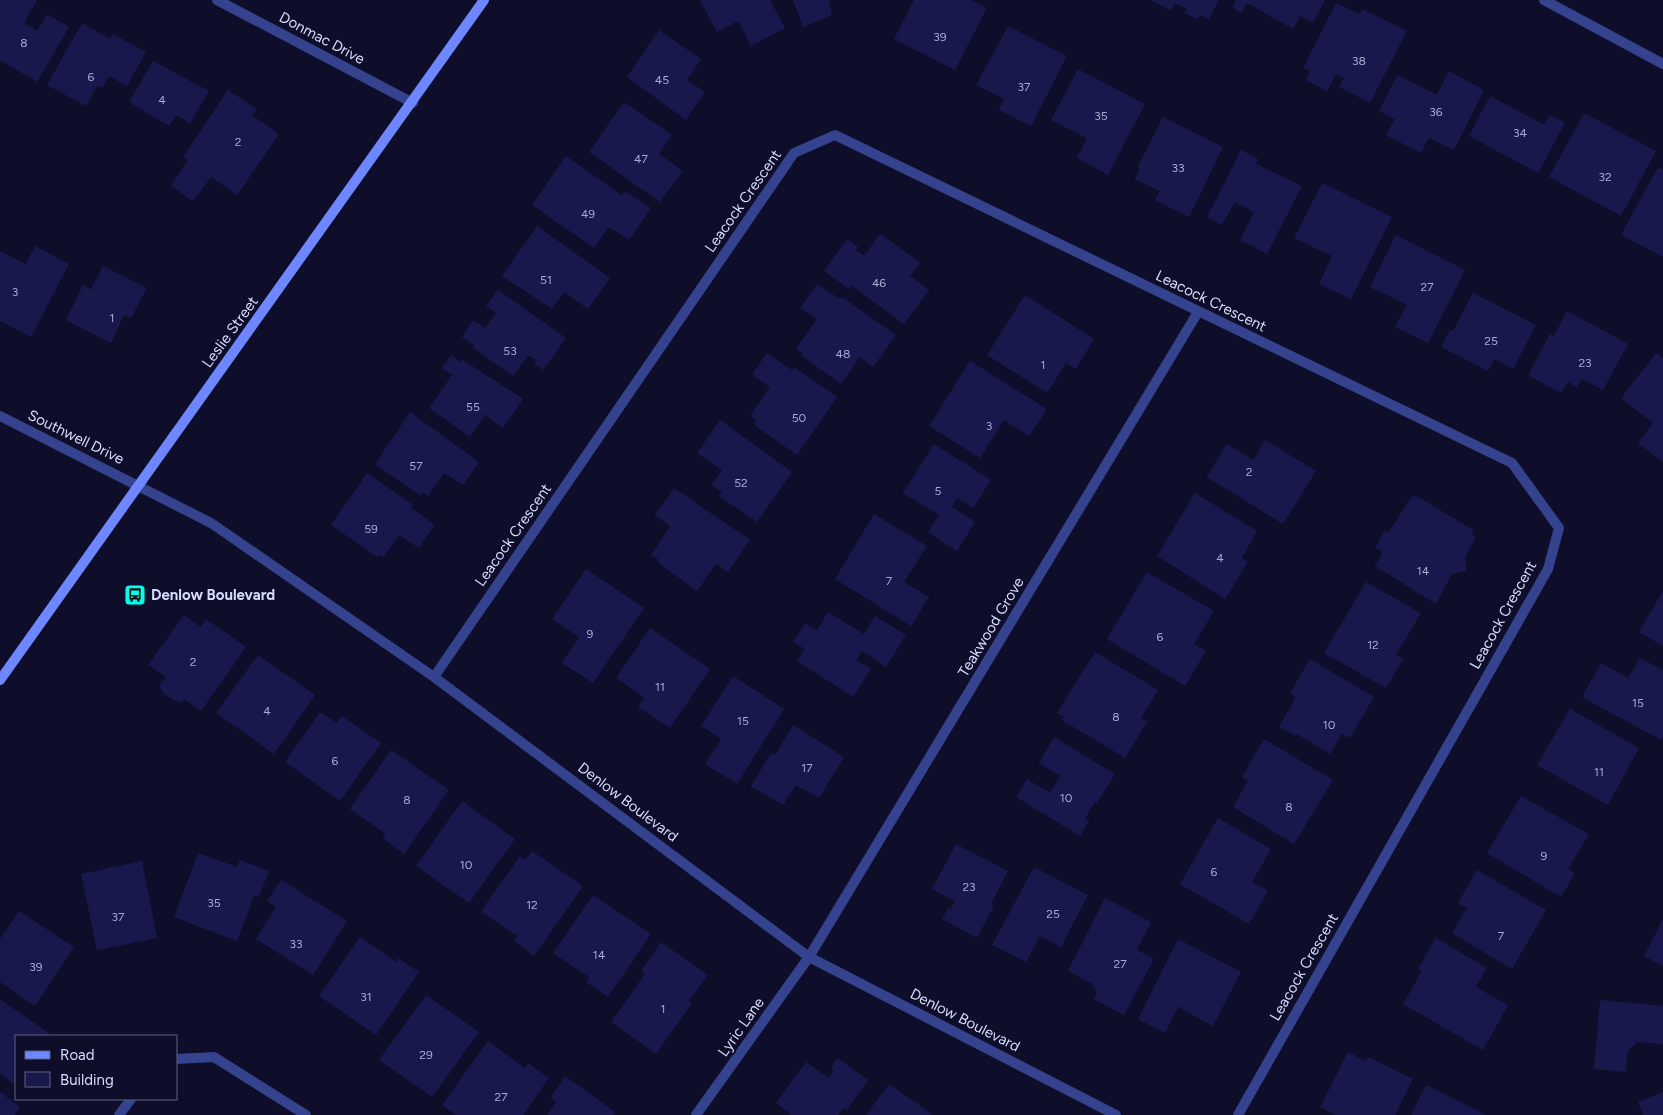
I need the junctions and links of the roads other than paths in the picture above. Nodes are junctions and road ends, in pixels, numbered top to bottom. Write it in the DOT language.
graph roads {
  1 [pos="217,0"];
  2 [pos="484,0"];
  3 [pos="1544,0"];
  4 [pos="1663,64"];
  5 [pos="413,103"];
  6 [pos="1198,312"];
  7 [pos="0,416"];
  8 [pos="139,485"];
  9 [pos="434,677"];
  10 [pos="0,680"];
  11 [pos="809,957"];
  12 [pos="178,1059"];
  13 [pos="130,1100"];
  14 [pos="119,1115"];
  15 [pos="306,1115"];
  16 [pos="696,1115"];
  17 [pos="1116,1115"];
  18 [pos="1238,1115"];
  1 -- 5 [label="street, Donmac Drive"];
  2 -- 5 [label="main road, Leslie Street"];
  3 -- 4 [label="street"];
  5 -- 8 [label="main road, Leslie Street"];
  6 -- 9 [label="street, Leacock Crescent"];
  6 -- 11 [label="street, Teakwood Grove"];
  6 -- 18 [label="street, Leacock Crescent"];
  7 -- 8 [label="street, Southwell Drive"];
  8 -- 9 [label="street, Denlow Boulevard"];
  8 -- 10 [label="main road, Leslie Street"];
  9 -- 11 [label="street, Denlow Boulevard"];
  11 -- 16 [label="street, Lyric Lane"];
  11 -- 17 [label="street, Denlow Boulevard"];
  12 -- 15 [label="street"];
  13 -- 14 [label="street"];
}
